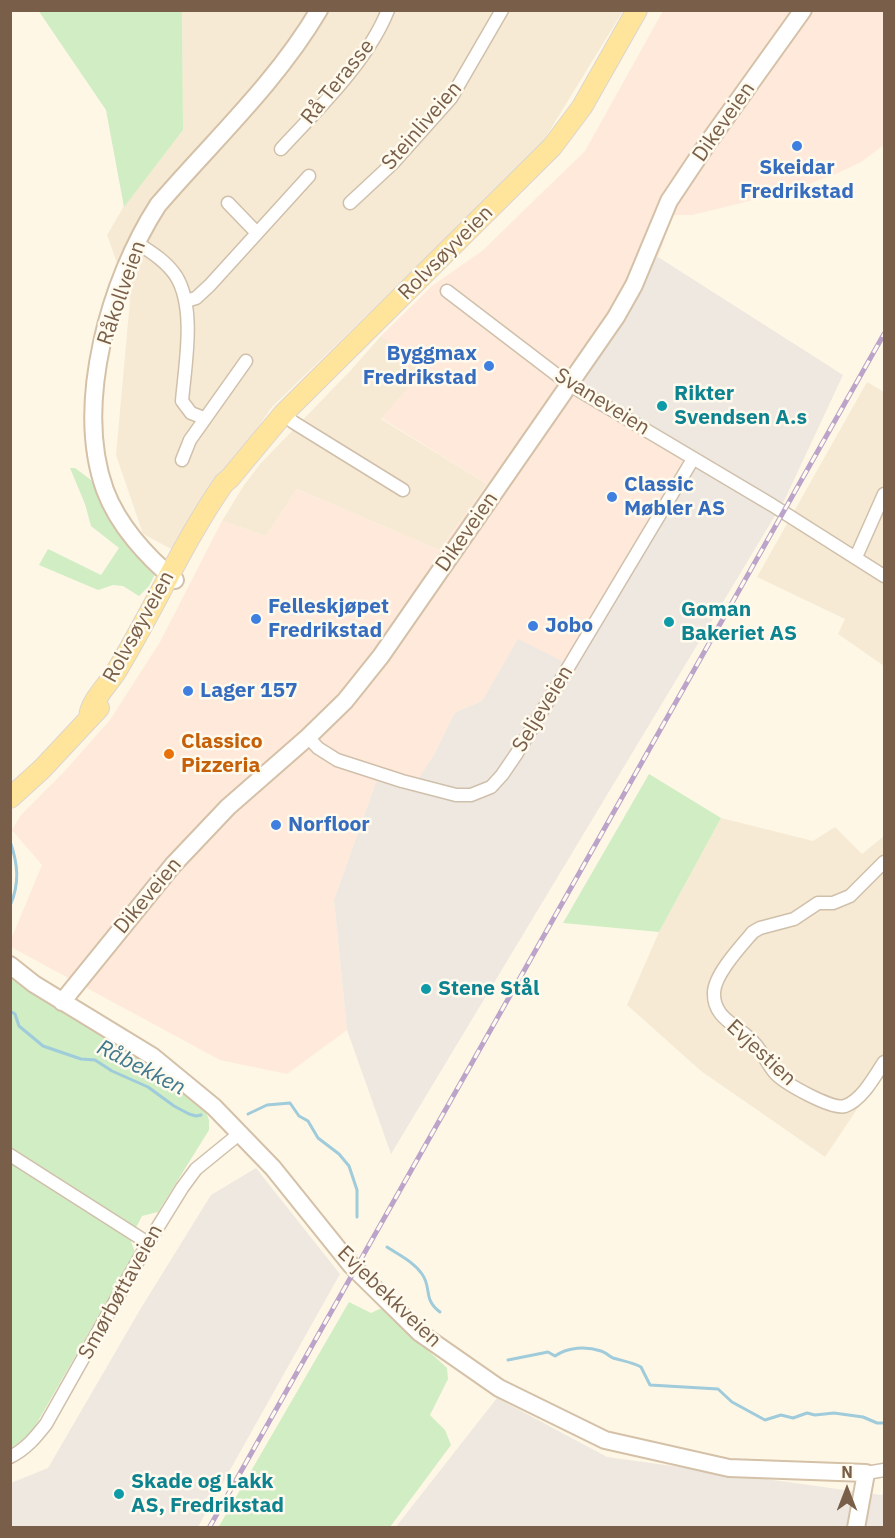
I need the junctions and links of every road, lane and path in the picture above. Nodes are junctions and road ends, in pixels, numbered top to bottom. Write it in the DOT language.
graph roads {
  1 [pos="320,10"];
  2 [pos="388,10"];
  3 [pos="502,10"];
  4 [pos="637,10"];
  5 [pos="803,10"];
  6 [pos="281,149"];
  7 [pos="309,176"];
  8 [pos="228,203"];
  9 [pos="350,203"];
  10 [pos="257,233"];
  11 [pos="137,243"];
  12 [pos="447,291"];
  13 [pos="186,301"];
  14 [pos="246,361"];
  15 [pos="570,384"];
  16 [pos="284,413"];
  17 [pos="204,418"];
  18 [pos="693,459"];
  19 [pos="182,460"];
  20 [pos="403,489"];
  21 [pos="885,494"];
  22 [pos="856,557"];
  23 [pos="175,571"];
  24 [pos="885,576"];
  25 [pos="308,737"];
  26 [pos="10,798"];
  27 [pos="885,862"];
  28 [pos="10,965"];
  29 [pos="62,1002"];
  30 [pos="885,1062"];
  31 [pos="239,1134"];
  32 [pos="10,1155"];
  33 [pos="148,1243"];
  34 [pos="10,1457"];
  35 [pos="885,1470"];
  36 [pos="866,1473"];
  37 [pos="856,1527"];
  1 -- 11 [label="street, Råkollveien"];
  2 -- 6 [label="street, Rå Terasse"];
  3 -- 9 [label="street, Steinliveien"];
  4 -- 16 [label="main road, Rolvsøyveien"];
  5 -- 15 [label="street, Dikeveien"];
  7 -- 10 [label="street"];
  8 -- 10 [label="street"];
  10 -- 13 [label="street"];
  11 -- 13 [label="street"];
  11 -- 23 [label="street, Råkollveien"];
  12 -- 15 [label="street, Svaneveien"];
  13 -- 17 [label="street"];
  14 -- 17 [label="street"];
  15 -- 18 [label="street, Svaneveien"];
  15 -- 25 [label="street, Dikeveien"];
  16 -- 20 [label="street"];
  16 -- 23 [label="main road, Rolvsøyveien"];
  17 -- 19 [label="street"];
  18 -- 22 [label="street, Svaneveien"];
  18 -- 25 [label="street, Seljeveien"];
  21 -- 22 [label="street"];
  22 -- 24 [label="street, Svaneveien"];
  23 -- 26 [label="main road, Rolvsøyveien"];
  25 -- 29 [label="street, Dikeveien"];
  27 -- 30 [label="street, Evjestien"];
  28 -- 29 [label="street, Evjebekkveien"];
  29 -- 31 [label="street, Evjebekkveien"];
  31 -- 33 [label="street, Smørbøttaveien"];
  31 -- 36 [label="street, Evjebekkveien"];
  32 -- 33 [label="street"];
  33 -- 34 [label="street, Smørbøttaveien"];
  35 -- 36 [label="street, Evjebekkveien"];
  36 -- 37 [label="street"];
}
